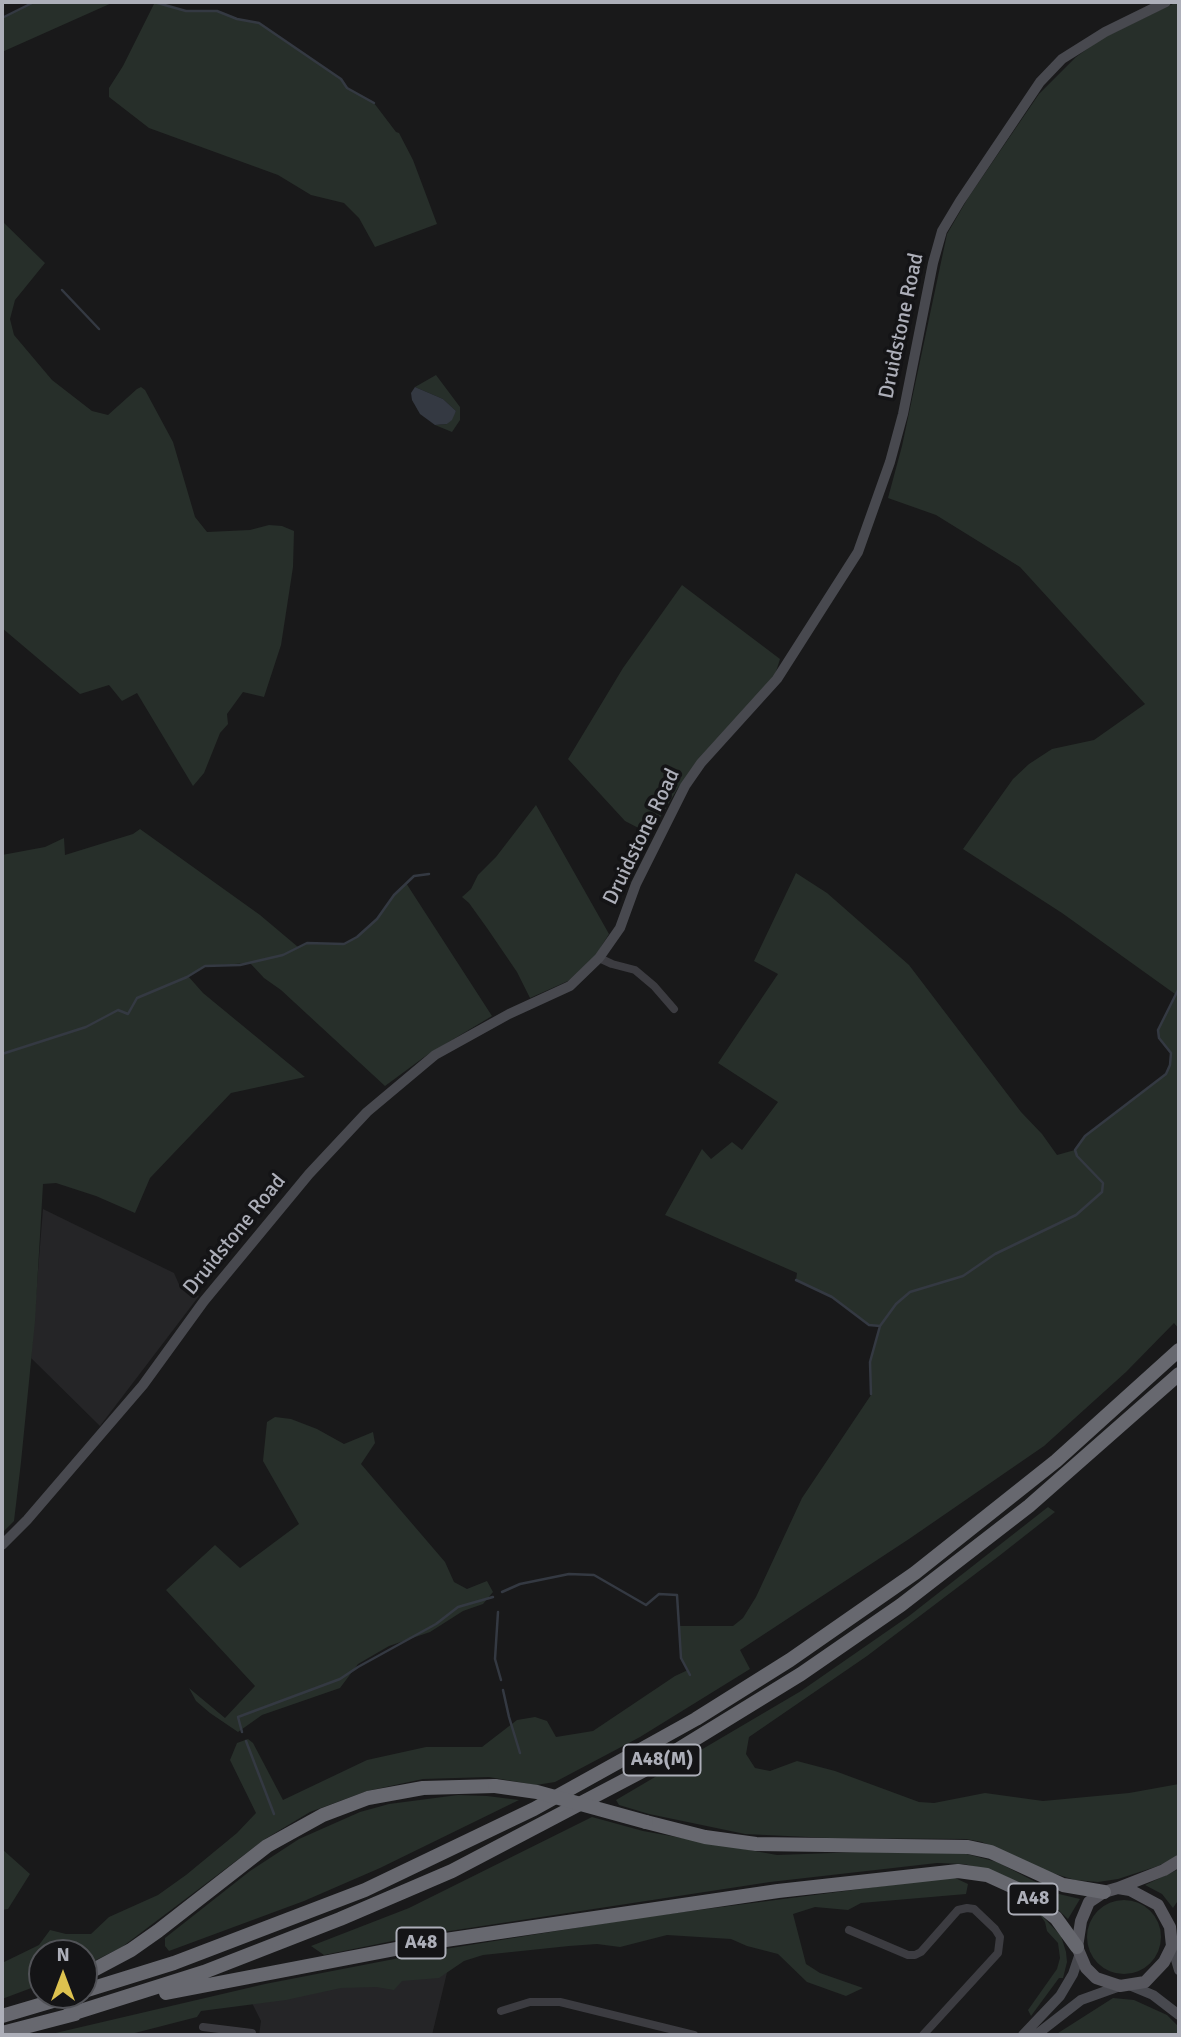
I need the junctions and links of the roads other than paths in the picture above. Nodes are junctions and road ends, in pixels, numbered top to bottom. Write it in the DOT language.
graph roads {
  1 [pos="1166,2"];
  2 [pos="599,958"];
  3 [pos="674,1009"];
  4 [pos="1179,1350"];
  5 [pos="1179,1374"];
  6 [pos="2,1545"];
  7 [pos="1179,1861"];
  8 [pos="1111,1890"];
  9 [pos="1174,1921"];
  10 [pos="849,1930"];
  11 [pos="1172,1945"];
  12 [pos="1078,1951"];
  13 [pos="98,1968"];
  14 [pos="1179,1970"];
  15 [pos="1125,1986"];
  16 [pos="98,1987"];
  17 [pos="28,2001"];
  18 [pos="28,2006"];
  19 [pos="501,2011"];
  20 [pos="2,2013"];
  21 [pos="68,2015"];
  22 [pos="1179,2015"];
  23 [pos="203,2027"];
  24 [pos="2,2033"];
  25 [pos="252,2035"];
  26 [pos="694,2035"];
  27 [pos="923,2035"];
  28 [pos="1023,2035"];
  29 [pos="1036,2035"];
  1 -- 2 [label="street, Druidstone Road"];
  2 -- 3 [label="street"];
  2 -- 6 [label="street, Druidstone Road"];
  4 -- 16 [label="highway, A48(M)"];
  5 -- 21 [label="highway, A48(M)"];
  7 -- 8 [label="main road"];
  8 -- 9 [label="main road"];
  8 -- 12 [label="main road"];
  8 -- 13 [label="highway, A48, bridge"];
  9 -- 11 [label="main road"];
  10 -- 27 [label="street"];
  11 -- 14 [label="street"];
  11 -- 15 [label="main road"];
  12 -- 15 [label="main road"];
  12 -- 21 [label="highway, A48"];
  12 -- 28 [label="street"];
  15 -- 22 [label="street"];
  15 -- 29 [label="street"];
  17 -- 20 [label="highway"];
  18 -- 20 [label="highway"];
  19 -- 26 [label="street"];
  21 -- 24 [label="highway, A48"];
  23 -- 25 [label="street"];
}
